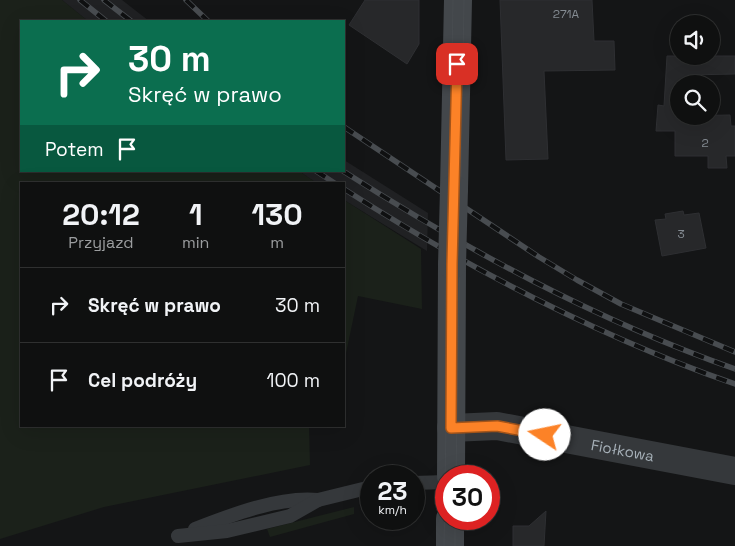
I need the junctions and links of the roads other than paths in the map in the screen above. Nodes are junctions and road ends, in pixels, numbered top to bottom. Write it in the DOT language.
graph roads {
  1 [pos="458,0"];
  2 [pos="451,428"];
  3 [pos="451,465"];
  4 [pos="735,471"];
  5 [pos="360,490"];
  6 [pos="318,500"];
  7 [pos="450,530"];
  8 [pos="450,546"];
  1 -- 2 [label="street, bridge"];
  2 -- 3 [label="street"];
  2 -- 4 [label="street, Fiołkowa"];
  5 -- 6 [label="lane"];
  6 -- 6 [label="lane"];
  7 -- 8 [label="street"];
}
